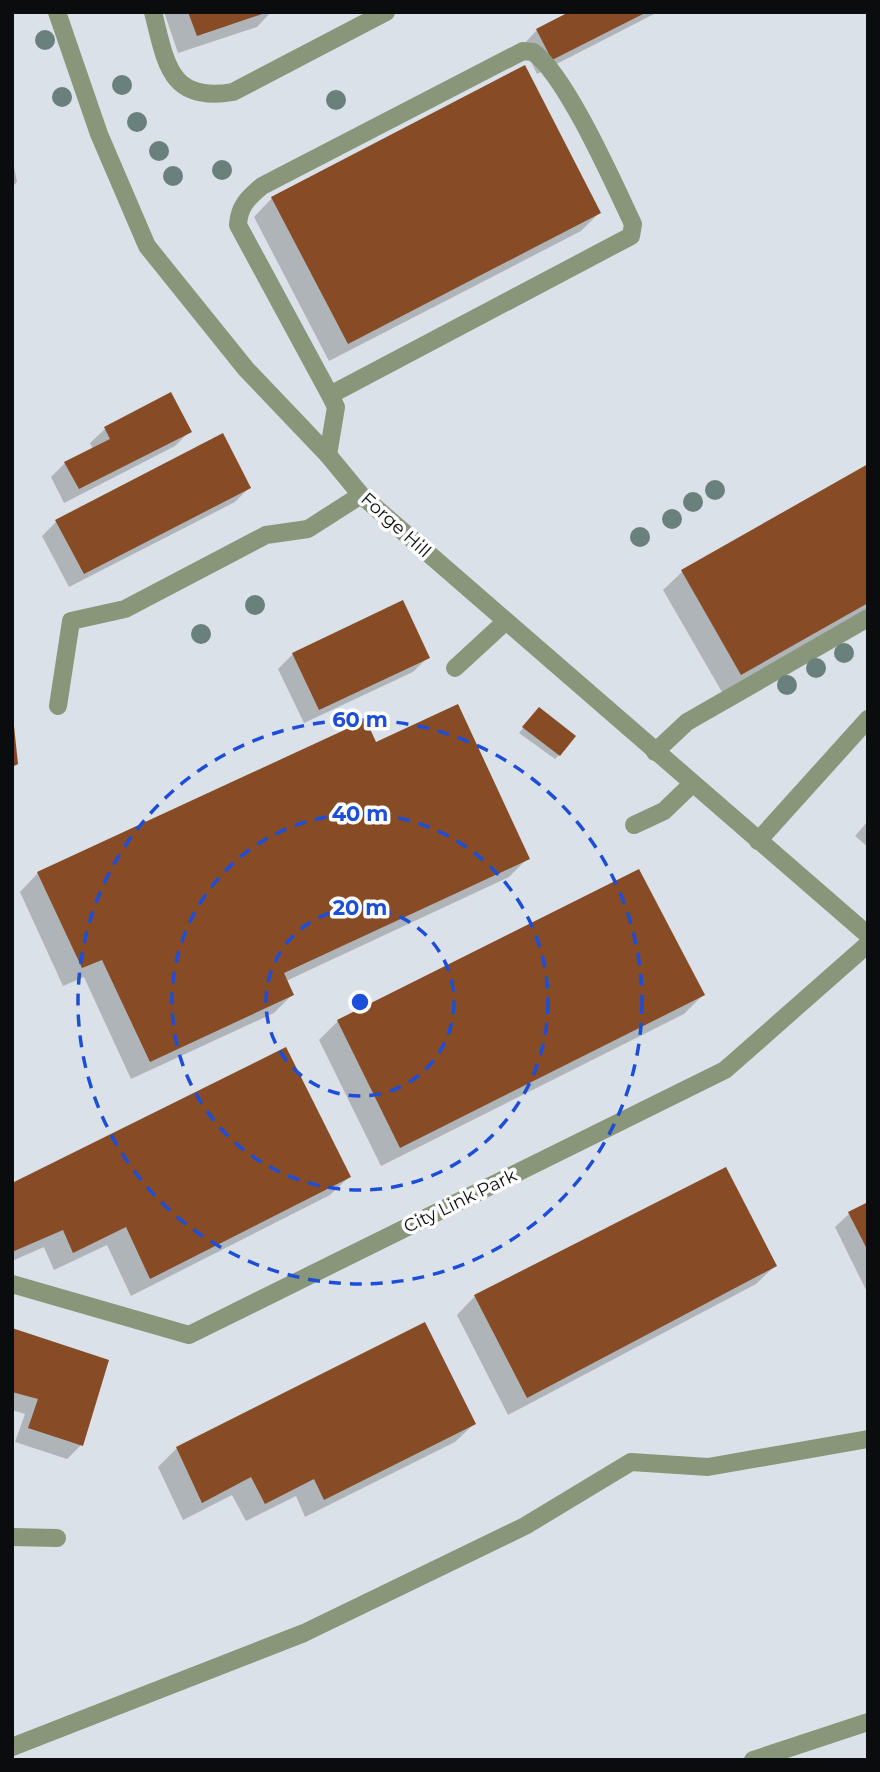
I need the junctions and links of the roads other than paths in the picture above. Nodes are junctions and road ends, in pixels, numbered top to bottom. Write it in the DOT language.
graph roads {
  1 [pos="57,12"];
  2 [pos="153,12"];
  3 [pos="386,12"];
  4 [pos="330,395"];
  5 [pos="328,456"];
  6 [pos="361,495"];
  7 [pos="868,618"];
  8 [pos="506,621"];
  9 [pos="455,668"];
  10 [pos="58,706"];
  11 [pos="868,719"];
  12 [pos="655,752"];
  13 [pos="692,784"];
  14 [pos="634,825"];
  15 [pos="758,841"];
  16 [pos="868,935"];
  17 [pos="868,944"];
  18 [pos="12,1284"];
  19 [pos="868,1439"];
  20 [pos="12,1537"];
  21 [pos="57,1538"];
  22 [pos="868,1722"];
  23 [pos="12,1747"];
  24 [pos="753,1760"];
  1 -- 5 [label="street, Forge Hill"];
  2 -- 3 [label="street"];
  4 -- 4 [label="street"];
  4 -- 5 [label="street"];
  5 -- 6 [label="street, Forge Hill"];
  6 -- 8 [label="street, Forge Hill"];
  6 -- 10 [label="street"];
  7 -- 12 [label="street"];
  8 -- 9 [label="street"];
  8 -- 12 [label="street, Forge Hill"];
  11 -- 15 [label="street"];
  12 -- 13 [label="street, Forge Hill"];
  13 -- 14 [label="street"];
  13 -- 15 [label="street, Forge Hill"];
  15 -- 16 [label="street, Forge Hill"];
  17 -- 18 [label="street, City Link Park"];
  19 -- 23 [label="street"];
  20 -- 21 [label="street"];
  22 -- 24 [label="street"];
}
